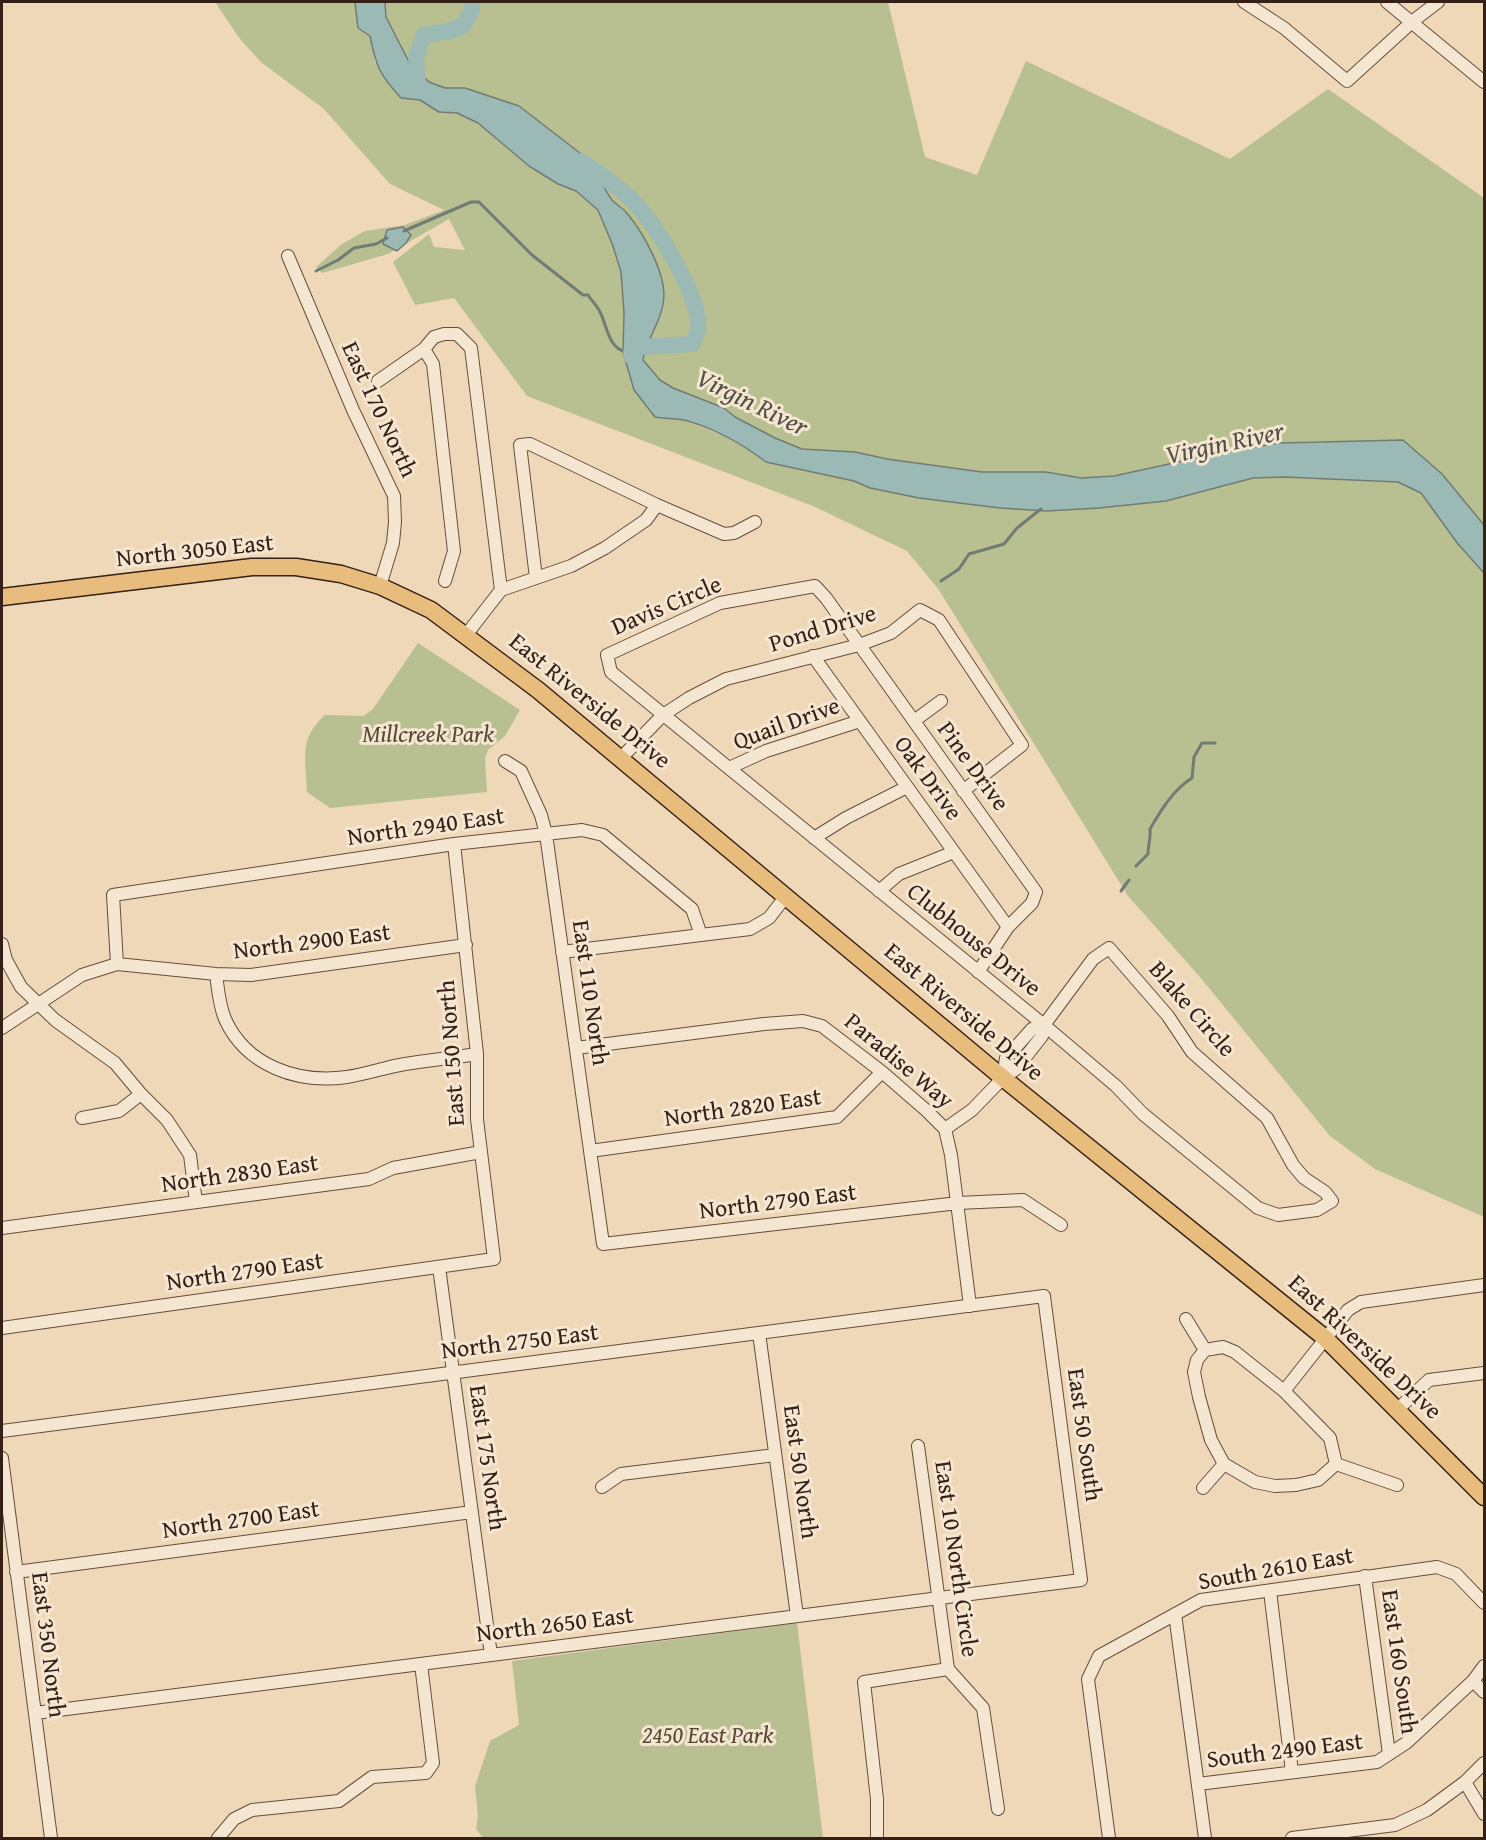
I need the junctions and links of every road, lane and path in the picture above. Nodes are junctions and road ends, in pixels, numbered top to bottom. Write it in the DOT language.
graph roads {
  1 [pos="1244,2"];
  2 [pos="1387,2"];
  3 [pos="1438,2"];
  4 [pos="1413,21"];
  5 [pos="1485,82"];
  6 [pos="288,256"];
  7 [pos="424,349"];
  8 [pos="378,381"];
  9 [pos="657,505"];
  10 [pos="755,522"];
  11 [pos="536,578"];
  12 [pos="445,581"];
  13 [pos="815,586"];
  14 [pos="386,589"];
  15 [pos="501,590"];
  16 [pos="2,597"];
  17 [pos="466,635"];
  18 [pos="859,645"];
  19 [pos="607,656"];
  20 [pos="813,656"];
  21 [pos="941,701"];
  22 [pos="663,715"];
  23 [pos="914,721"];
  24 [pos="860,722"];
  25 [pos="621,758"];
  26 [pos="505,761"];
  27 [pos="729,768"];
  28 [pos="907,787"];
  29 [pos="963,791"];
  30 [pos="546,834"];
  31 [pos="814,838"];
  32 [pos="454,844"];
  33 [pos="954,852"];
  34 [pos="879,891"];
  35 [pos="786,896"];
  36 [pos="1008,927"];
  37 [pos="701,935"];
  38 [pos="2,944"];
  39 [pos="466,945"];
  40 [pos="562,952"];
  41 [pos="117,964"];
  42 [pos="978,972"];
  43 [pos="216,974"];
  44 [pos="38,1003"];
  45 [pos="1044,1025"];
  46 [pos="2,1028"];
  47 [pos="576,1048"];
  48 [pos="477,1054"];
  49 [pos="882,1072"];
  50 [pos="1003,1078"];
  51 [pos="141,1094"];
  52 [pos="82,1118"];
  53 [pos="945,1129"];
  54 [pos="590,1151"];
  55 [pos="481,1152"];
  56 [pos="1332,1201"];
  57 [pos="196,1202"];
  58 [pos="958,1203"];
  59 [pos="1061,1225"];
  60 [pos="2,1228"];
  61 [pos="603,1244"];
  62 [pos="494,1259"];
  63 [pos="439,1267"];
  64 [pos="1485,1285"];
  65 [pos="1044,1296"];
  66 [pos="970,1305"];
  67 [pos="1186,1319"];
  68 [pos="2,1328"];
  69 [pos="759,1333"];
  70 [pos="1325,1338"];
  71 [pos="1205,1350"];
  72 [pos="453,1373"];
  73 [pos="1485,1373"];
  74 [pos="1284,1390"];
  75 [pos="1398,1409"];
  76 [pos="2,1431"];
  77 [pos="918,1446"];
  78 [pos="775,1455"];
  79 [pos="2,1458"];
  80 [pos="1224,1464"];
  81 [pos="1335,1464"];
  82 [pos="1397,1485"];
  83 [pos="602,1487"];
  84 [pos="1203,1488"];
  85 [pos="1482,1490"];
  86 [pos="472,1512"];
  87 [pos="6,1530"];
  88 [pos="16,1572"];
  89 [pos="1365,1576"];
  90 [pos="1081,1580"];
  91 [pos="1270,1591"];
  92 [pos="938,1598"];
  93 [pos="1485,1603"];
  94 [pos="1175,1614"];
  95 [pos="797,1616"];
  96 [pos="491,1655"];
  97 [pos="421,1664"];
  98 [pos="1485,1666"];
  99 [pos="948,1668"];
  100 [pos="1473,1681"];
  101 [pos="1485,1692"];
  102 [pos="35,1713"];
  103 [pos="1389,1754"];
  104 [pos="1485,1762"];
  105 [pos="1292,1772"];
  106 [pos="1465,1782"];
  107 [pos="1198,1784"];
  108 [pos="998,1809"];
  109 [pos="1485,1814"];
  110 [pos="1395,1825"];
  111 [pos="1298,1838"];
  112 [pos="51,1839"];
  113 [pos="219,1839"];
  114 [pos="877,1839"];
  115 [pos="1109,1839"];
  116 [pos="1205,1839"];
  117 [pos="1397,1839"];
  1 -- 4 [label="street"];
  2 -- 4 [label="street"];
  3 -- 4 [label="street"];
  4 -- 5 [label="street"];
  6 -- 14 [label="street, East 170 North"];
  7 -- 8 [label="street"];
  7 -- 12 [label="street"];
  7 -- 15 [label="street"];
  9 -- 10 [label="street"];
  9 -- 11 [label="street"];
  9 -- 11 [label="street"];
  11 -- 15 [label="street"];
  13 -- 18 [label="street, Pine Drive"];
  13 -- 19 [label="street, Davis Circle"];
  14 -- 16 [label="main road, North 3050 East"];
  14 -- 17 [label="main road, East Riverside Drive"];
  15 -- 17 [label="street"];
  17 -- 25 [label="main road, East Riverside Drive"];
  18 -- 20 [label="street, Pond Drive"];
  18 -- 23 [label="street, Pine Drive"];
  18 -- 29 [label="street, Pond Drive"];
  19 -- 22 [label="street, Clubhouse Drive"];
  20 -- 22 [label="street, Pond Drive"];
  20 -- 24 [label="street, Oak Drive"];
  21 -- 23 [label="street"];
  22 -- 25 [label="street, Pond Drive"];
  22 -- 27 [label="street, Clubhouse Drive"];
  23 -- 29 [label="street, Pine Drive"];
  24 -- 27 [label="street, Quail Drive"];
  24 -- 28 [label="street, Oak Drive"];
  25 -- 35 [label="main road, East Riverside Drive"];
  26 -- 30 [label="street, East 110 North"];
  27 -- 31 [label="street, Clubhouse Drive"];
  28 -- 31 [label="street"];
  28 -- 33 [label="street, Oak Drive"];
  29 -- 36 [label="street, Pine Drive"];
  30 -- 32 [label="street, North 2940 East"];
  30 -- 37 [label="street, North 2940 East"];
  30 -- 40 [label="street, East 110 North"];
  31 -- 34 [label="street, Clubhouse Drive"];
  32 -- 39 [label="street, East 150 North"];
  32 -- 41 [label="street, North 2940 East"];
  33 -- 34 [label="street"];
  33 -- 36 [label="street, Oak Drive"];
  34 -- 42 [label="street, Clubhouse Drive"];
  35 -- 37 [label="street"];
  35 -- 50 [label="main road, East Riverside Drive"];
  36 -- 42 [label="street, Pine Drive"];
  37 -- 40 [label="street"];
  38 -- 44 [label="street"];
  39 -- 43 [label="street, North 2900 East"];
  39 -- 48 [label="street, East 150 North"];
  40 -- 47 [label="street, East 110 North"];
  41 -- 43 [label="street, North 2900 East"];
  41 -- 44 [label="street, North 2900 East"];
  42 -- 45 [label="street, Clubhouse Drive"];
  43 -- 48 [label="street"];
  44 -- 46 [label="street, North 2900 East"];
  44 -- 51 [label="street"];
  45 -- 50 [label="street"];
  45 -- 56 [label="street, Clubhouse Drive"];
  45 -- 56 [label="street, Blake Circle"];
  47 -- 49 [label="street, Paradise Way"];
  47 -- 54 [label="street, East 110 North"];
  48 -- 55 [label="street, East 150 North"];
  49 -- 53 [label="street, Paradise Way"];
  49 -- 54 [label="street, North 2820 East"];
  50 -- 53 [label="street"];
  50 -- 70 [label="main road, East Riverside Drive"];
  51 -- 52 [label="street"];
  51 -- 57 [label="street"];
  53 -- 58 [label="street, Paradise Way"];
  54 -- 61 [label="street, East 110 North"];
  55 -- 57 [label="street, North 2830 East"];
  55 -- 62 [label="street, East 150 North"];
  57 -- 60 [label="street, North 2830 East"];
  58 -- 59 [label="street, North 2790 East"];
  58 -- 61 [label="street, North 2790 East"];
  58 -- 66 [label="street, Paradise Way"];
  62 -- 63 [label="street, North 2790 East"];
  63 -- 68 [label="street, North 2790 East"];
  63 -- 72 [label="street, East 175 North"];
  64 -- 70 [label="street"];
  65 -- 66 [label="street, North 2750 East"];
  65 -- 90 [label="street, East 50 South"];
  66 -- 69 [label="street, North 2750 East"];
  67 -- 71 [label="street"];
  69 -- 72 [label="street, North 2750 East"];
  69 -- 78 [label="street, East 50 North"];
  70 -- 74 [label="street"];
  70 -- 75 [label="main road, East Riverside Drive"];
  71 -- 74 [label="street"];
  71 -- 80 [label="street"];
  72 -- 76 [label="street, North 2750 East"];
  72 -- 86 [label="street, East 175 North"];
  73 -- 75 [label="street"];
  74 -- 81 [label="street"];
  75 -- 85 [label="main road, East Riverside Drive"];
  77 -- 92 [label="street, East 10 North Circle"];
  78 -- 83 [label="street"];
  78 -- 95 [label="street, East 50 North"];
  79 -- 87 [label="street, East 350 North"];
  80 -- 81 [label="street"];
  80 -- 84 [label="street"];
  81 -- 82 [label="street"];
  86 -- 88 [label="street, North 2700 East"];
  86 -- 96 [label="street, East 175 North"];
  87 -- 88 [label="street, East 350 North"];
  88 -- 102 [label="street, East 350 North"];
  89 -- 91 [label="street, South 2610 East"];
  89 -- 93 [label="street, South 2610 East"];
  89 -- 103 [label="street, East 160 South"];
  90 -- 92 [label="street, North 2650 East"];
  91 -- 94 [label="street, South 2610 East"];
  91 -- 105 [label="street"];
  92 -- 95 [label="street, North 2650 East"];
  92 -- 99 [label="street, East 10 North Circle"];
  94 -- 107 [label="street"];
  94 -- 115 [label="street, South 2610 East"];
  95 -- 96 [label="street, North 2650 East"];
  96 -- 97 [label="street, North 2650 East"];
  97 -- 102 [label="street, North 2650 East"];
  97 -- 113 [label="street"];
  98 -- 100 [label="street, South 2490 East"];
  99 -- 108 [label="street, East 10 North Circle"];
  99 -- 114 [label="street"];
  100 -- 101 [label="street"];
  100 -- 103 [label="street, South 2490 East"];
  102 -- 112 [label="street, East 350 North"];
  103 -- 105 [label="street, South 2490 East"];
  104 -- 106 [label="street"];
  105 -- 107 [label="street, South 2490 East"];
  106 -- 109 [label="street"];
  106 -- 110 [label="street"];
  107 -- 116 [label="street"];
  110 -- 111 [label="street"];
  110 -- 117 [label="street"];
}
